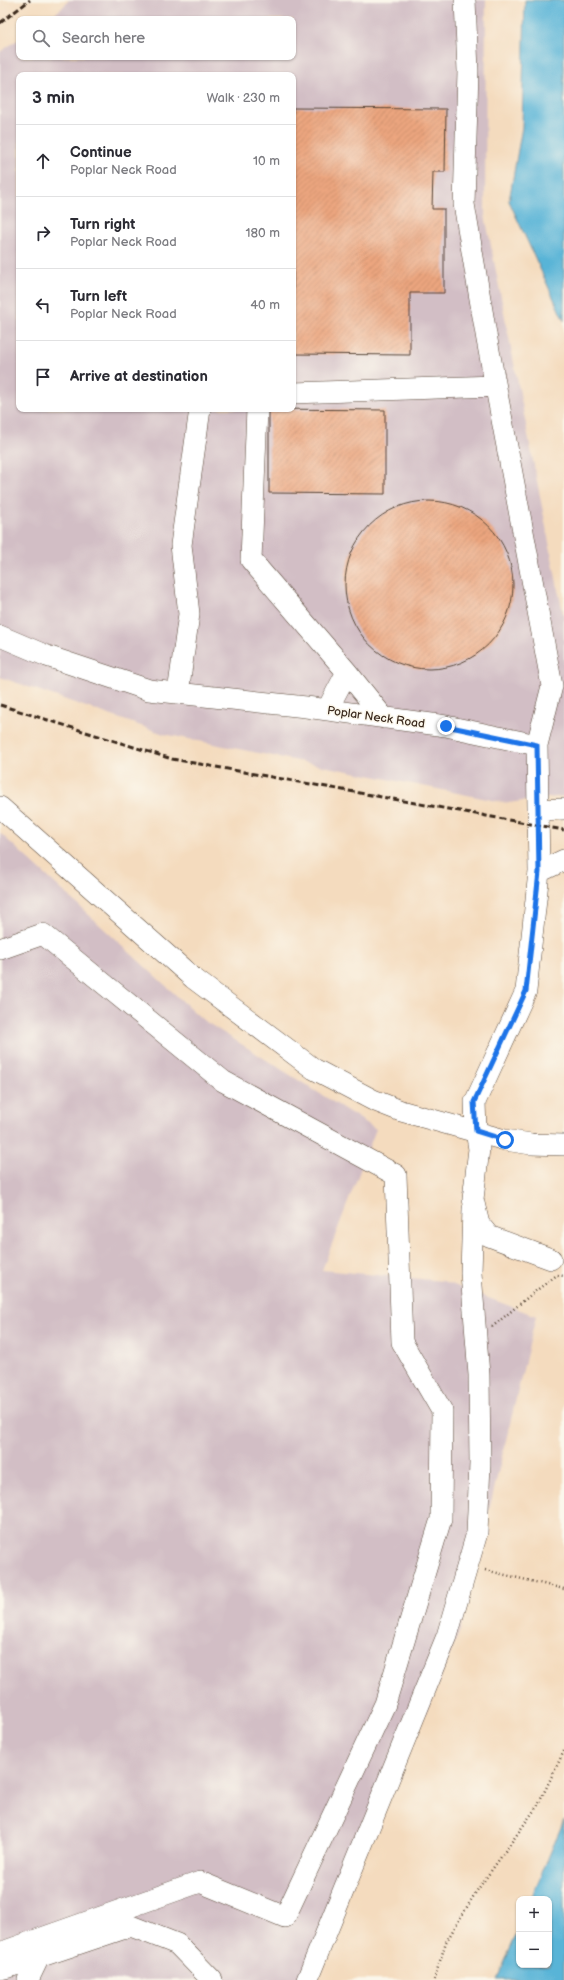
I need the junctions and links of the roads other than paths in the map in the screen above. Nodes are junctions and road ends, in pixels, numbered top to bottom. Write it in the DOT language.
graph roads {
  1 [pos="465,0"];
  2 [pos="495,386"];
  3 [pos="296,393"];
  4 [pos="200,412"];
  5 [pos="257,412"];
  6 [pos="0,636"];
  7 [pos="347,672"];
  8 [pos="178,693"];
  9 [pos="327,710"];
  10 [pos="384,718"];
  11 [pos="537,745"];
  12 [pos="0,807"];
  13 [pos="538,810"];
  14 [pos="564,810"];
  15 [pos="564,860"];
  16 [pos="539,872"];
  17 [pos="0,949"];
  18 [pos="476,1131"];
  19 [pos="563,1145"];
  20 [pos="473,1199"];
  21 [pos="551,1259"];
  22 [pos="39,1957"];
  23 [pos="0,1960"];
  24 [pos="0,1969"];
  25 [pos="28,1980"];
  26 [pos="212,1980"];
  27 [pos="307,1980"];
  1 -- 2 [label="lane"];
  2 -- 3 [label="lane"];
  2 -- 11 [label="lane"];
  4 -- 8 [label="lane"];
  5 -- 7 [label="lane"];
  6 -- 8 [label="lane, Poplar Neck Road"];
  7 -- 9 [label="lane"];
  7 -- 10 [label="lane"];
  8 -- 9 [label="lane, Poplar Neck Road"];
  9 -- 10 [label="lane, Poplar Neck Road"];
  10 -- 11 [label="lane, Poplar Neck Road"];
  11 -- 13 [label="lane"];
  12 -- 18 [label="lane"];
  13 -- 14 [label="lane"];
  13 -- 16 [label="lane"];
  15 -- 16 [label="lane"];
  16 -- 18 [label="lane"];
  17 -- 23 [label="lane"];
  18 -- 19 [label="lane"];
  18 -- 20 [label="lane"];
  20 -- 21 [label="lane"];
  20 -- 27 [label="lane"];
  22 -- 24 [label="lane"];
  22 -- 25 [label="lane"];
  22 -- 26 [label="lane"];
}
